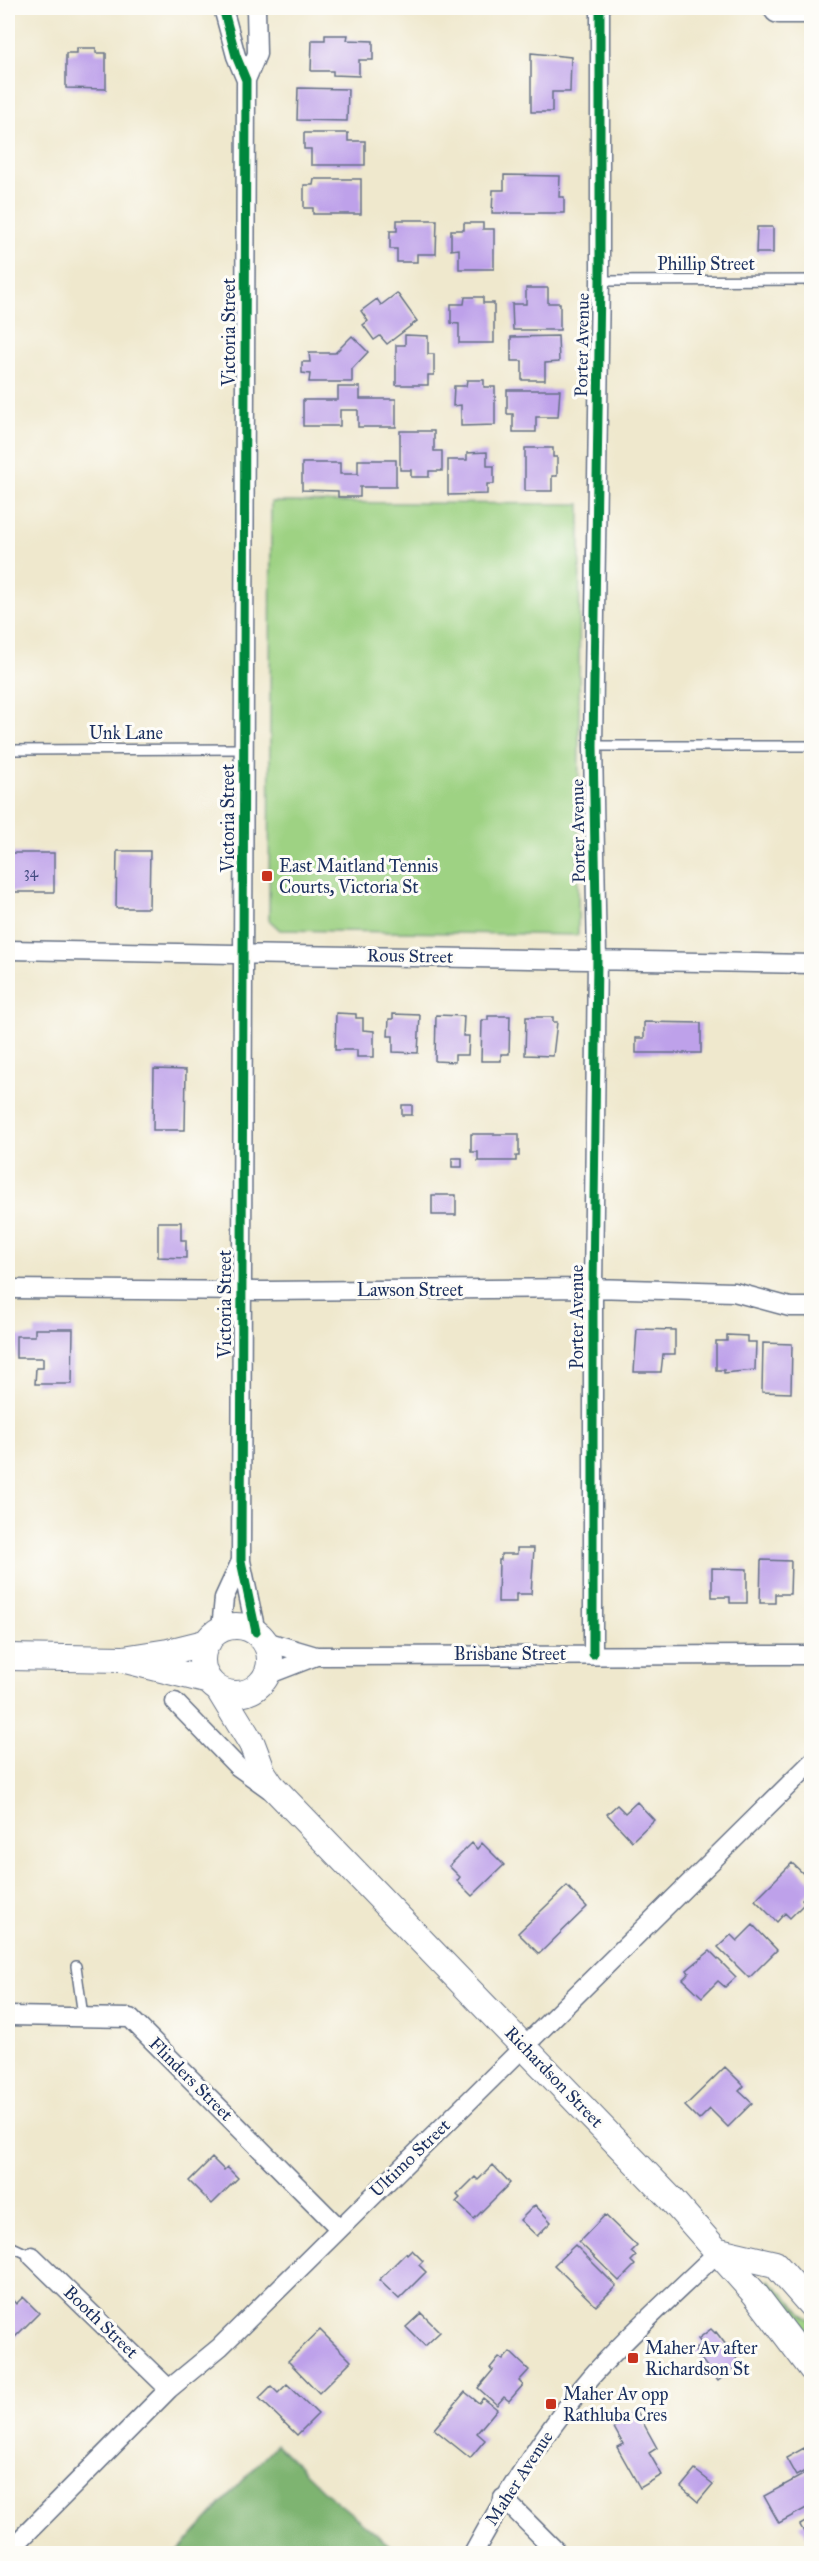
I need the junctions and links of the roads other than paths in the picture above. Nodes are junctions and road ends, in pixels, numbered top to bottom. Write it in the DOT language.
graph roads {
  1 [pos="223,8"];
  2 [pos="256,8"];
  3 [pos="600,8"];
  4 [pos="779,8"];
  5 [pos="812,8"];
  6 [pos="246,80"];
  7 [pos="812,280"];
  8 [pos="600,281"];
  9 [pos="593,746"];
  10 [pos="812,746"];
  11 [pos="244,749"];
  12 [pos="8,750"];
  13 [pos="8,950"];
  14 [pos="244,955"];
  15 [pos="597,958"];
  16 [pos="812,964"];
  17 [pos="593,1288"];
  18 [pos="8,1289"];
  19 [pos="242,1291"];
  20 [pos="812,1307"];
  21 [pos="241,1561"];
  22 [pos="214,1636"];
  23 [pos="260,1636"];
  24 [pos="593,1654"];
  25 [pos="812,1655"];
  26 [pos="316,1656"];
  27 [pos="8,1657"];
  28 [pos="123,1659"];
  29 [pos="263,1681"];
  30 [pos="214,1685"];
  31 [pos="175,1702"];
  32 [pos="252,1744"];
  33 [pos="812,1762"];
  34 [pos="283,1798"];
  35 [pos="76,1966"];
  36 [pos="8,2016"];
  37 [pos="83,2016"];
  38 [pos="524,2046"];
  39 [pos="339,2228"];
  40 [pos="8,2245"];
  41 [pos="718,2251"];
  42 [pos="33,2256"];
  43 [pos="812,2306"];
  44 [pos="812,2369"];
  45 [pos="169,2389"];
  46 [pos="503,2498"];
  47 [pos="8,2553"];
  48 [pos="472,2553"];
  49 [pos="559,2553"];
  1 -- 6 [label="street, Victoria Street"];
  2 -- 6 [label="street, Victoria Street"];
  3 -- 8 [label="street, Porter Avenue"];
  4 -- 5 [label="highway"];
  6 -- 11 [label="street, Victoria Street"];
  7 -- 8 [label="lane, Phillip Street"];
  8 -- 9 [label="street, Porter Avenue"];
  9 -- 10 [label="lane"];
  9 -- 15 [label="street, Porter Avenue"];
  11 -- 12 [label="lane, Unk Lane"];
  11 -- 14 [label="street, Victoria Street"];
  13 -- 14 [label="street, Rous Street"];
  14 -- 15 [label="street, Rous Street"];
  14 -- 19 [label="street, Victoria Street"];
  15 -- 16 [label="street, Rous Street"];
  15 -- 17 [label="street, Porter Avenue"];
  17 -- 19 [label="street, Lawson Street"];
  17 -- 20 [label="street, Lawson Street"];
  17 -- 24 [label="street, Porter Avenue"];
  18 -- 19 [label="street, Lawson Street"];
  19 -- 21 [label="street, Victoria Street"];
  21 -- 22 [label="street, Victoria Street"];
  21 -- 23 [label="street, Victoria Street"];
  22 -- 23 [label="main road"];
  22 -- 28 [label="main road"];
  22 -- 30 [label="main road"];
  23 -- 26 [label="street, Brisbane Street"];
  23 -- 29 [label="main road"];
  24 -- 25 [label="street, Brisbane Street"];
  24 -- 26 [label="street, Brisbane Street"];
  26 -- 29 [label="street, Brisbane Street"];
  27 -- 28 [label="main road"];
  28 -- 30 [label="main road"];
  29 -- 30 [label="main road"];
  29 -- 32 [label="main road, Richardson Street"];
  30 -- 32 [label="main road, Richardson Street"];
  31 -- 34 [label="street, Richardson Street"];
  32 -- 34 [label="main road, Richardson Street"];
  33 -- 38 [label="street, Ultimo Street"];
  34 -- 38 [label="main road, Richardson Street"];
  35 -- 37 [label="lane"];
  36 -- 37 [label="street, Flinders Street"];
  37 -- 39 [label="street, Flinders Street"];
  38 -- 39 [label="street, Ultimo Street"];
  38 -- 41 [label="main road, Richardson Street"];
  39 -- 45 [label="street, Ultimo Street"];
  40 -- 42 [label="lane"];
  41 -- 43 [label="main road"];
  41 -- 44 [label="main road, Richardson Street"];
  41 -- 46 [label="street, Maher Avenue"];
  42 -- 45 [label="street, Booth Street"];
  45 -- 47 [label="street, Ultimo Street"];
  46 -- 48 [label="street, Maher Avenue"];
  46 -- 49 [label="street"];
}
